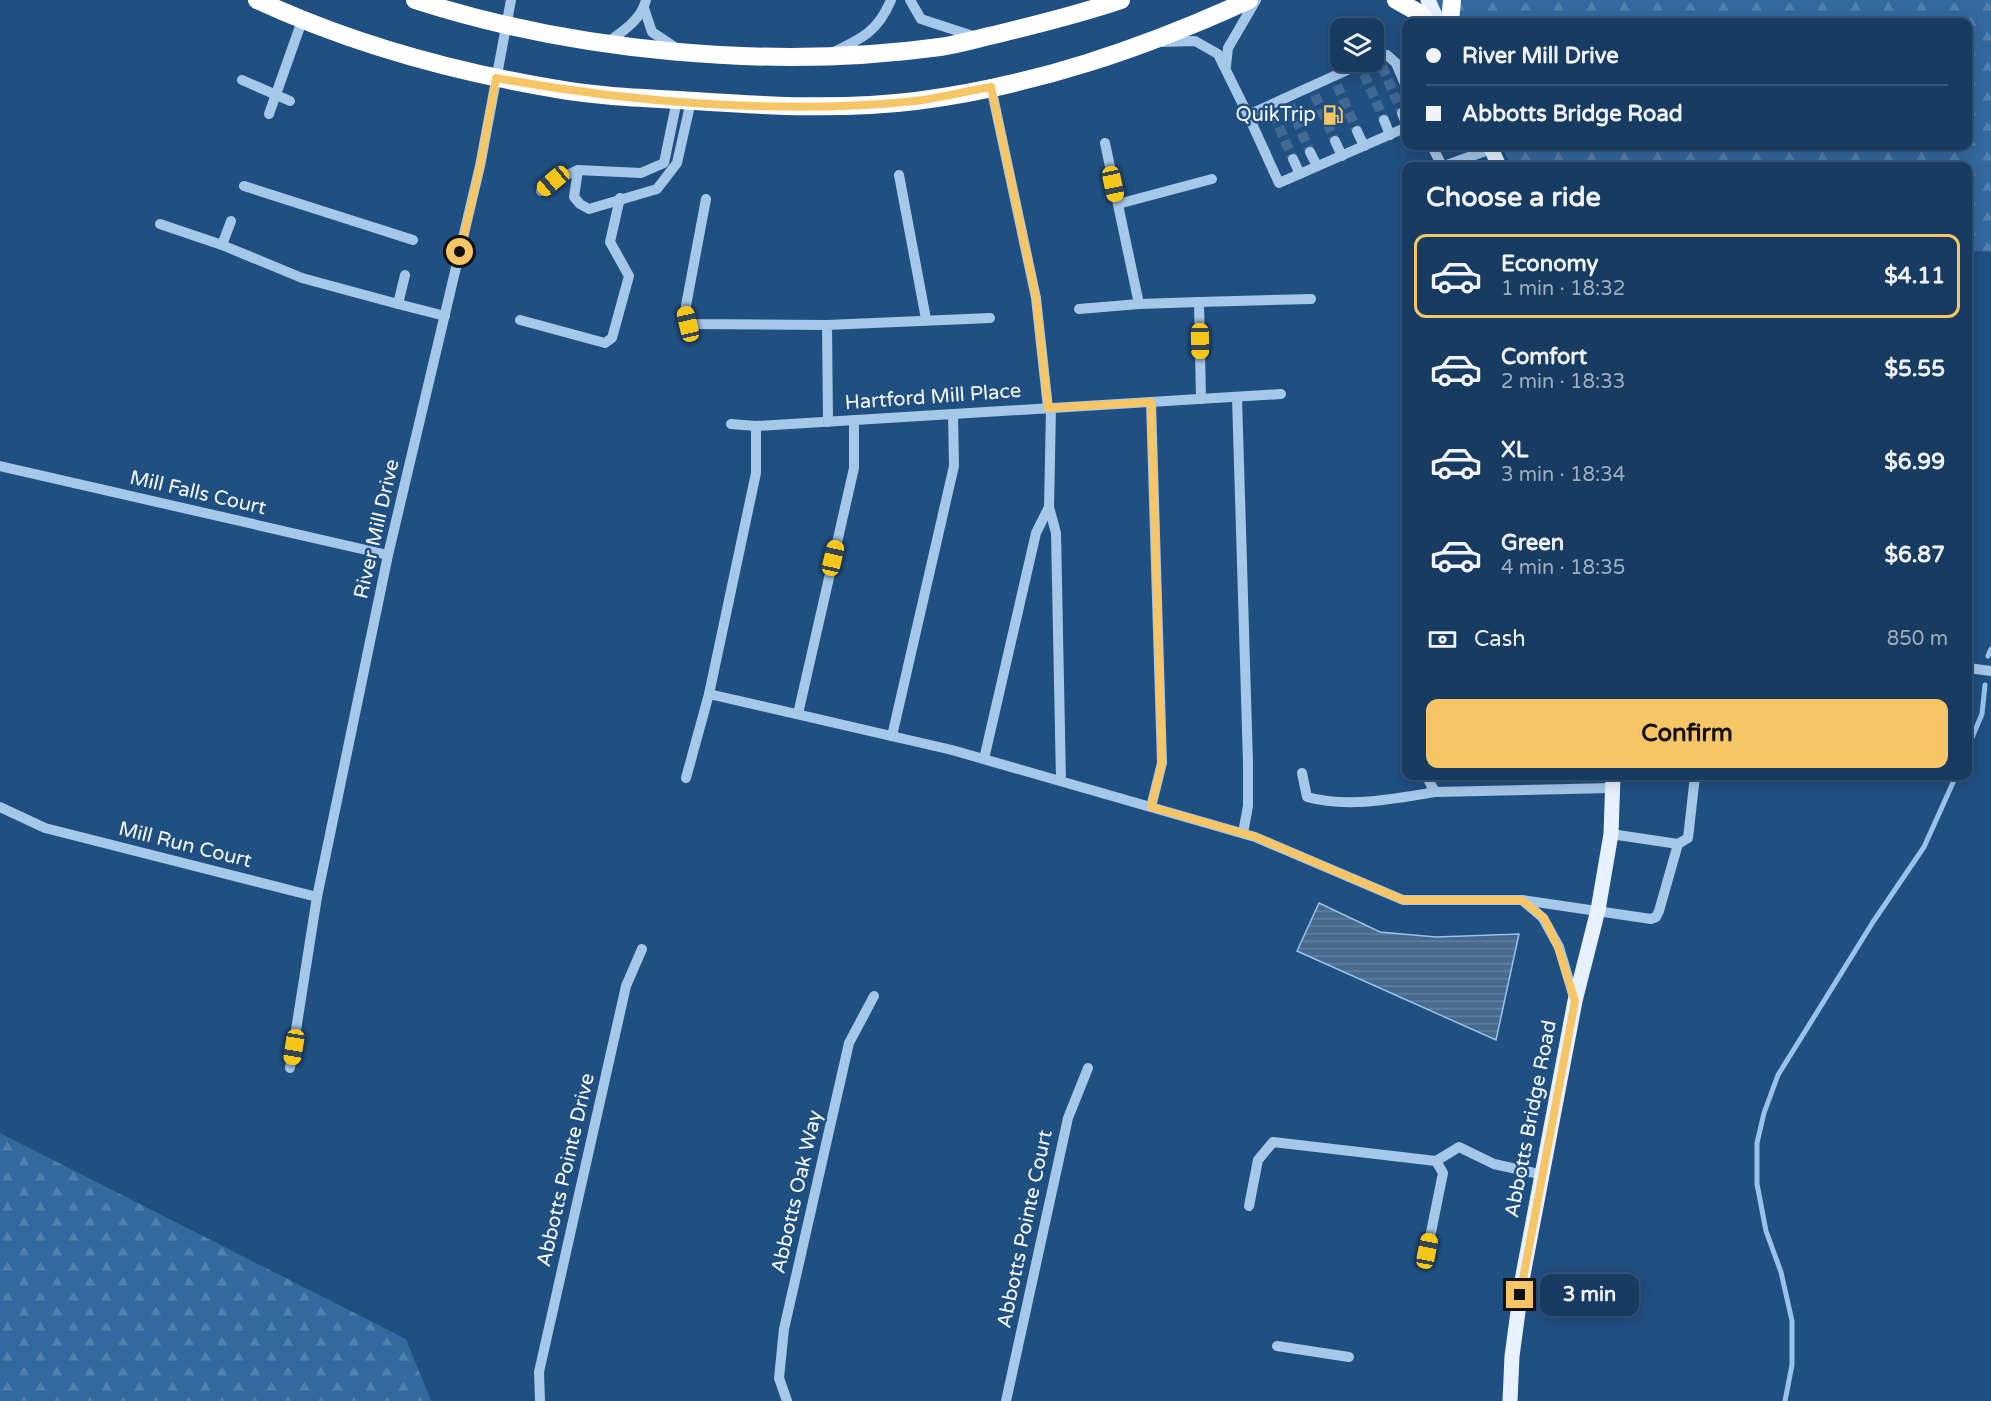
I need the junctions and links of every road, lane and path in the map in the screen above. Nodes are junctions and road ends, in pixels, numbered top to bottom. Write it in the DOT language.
graph roads {
  1 [pos="257,0"];
  2 [pos="415,0"];
  3 [pos="511,0"];
  4 [pos="891,0"];
  5 [pos="910,0"];
  6 [pos="1121,0"];
  7 [pos="1249,0"];
  8 [pos="1256,0"];
  9 [pos="1396,0"];
  10 [pos="1428,0"];
  11 [pos="1452,0"];
  12 [pos="645,4"];
  13 [pos="303,18"];
  14 [pos="1423,18"];
  15 [pos="1436,18"];
  16 [pos="1450,18"];
  17 [pos="504,26"];
  18 [pos="980,38"];
  19 [pos="608,42"];
  20 [pos="1149,43"];
  21 [pos="678,50"];
  22 [pos="824,57"];
  23 [pos="1384,57"];
  24 [pos="1226,66"];
  25 [pos="1353,72"];
  26 [pos="1402,77"];
  27 [pos="496,78"];
  28 [pos="242,80"];
  29 [pos="991,87"];
  30 [pos="275,96"];
  31 [pos="290,100"];
  32 [pos="684,100"];
  33 [pos="269,114"];
  34 [pos="1248,115"];
  35 [pos="1384,120"];
  36 [pos="1402,129"];
  37 [pos="1358,132"];
  38 [pos="1389,135"];
  39 [pos="1335,141"];
  40 [pos="1105,143"];
  41 [pos="1364,146"];
  42 [pos="1483,150"];
  43 [pos="1310,152"];
  44 [pos="1342,156"];
  45 [pos="1293,159"];
  46 [pos="1453,162"];
  47 [pos="1317,166"];
  48 [pos="578,170"];
  49 [pos="899,174"];
  50 [pos="1300,174"];
  51 [pos="1212,179"];
  52 [pos="244,186"];
  53 [pos="541,191"];
  54 [pos="620,198"];
  55 [pos="706,199"];
  56 [pos="1118,204"];
  57 [pos="231,221"];
  58 [pos="160,224"];
  59 [pos="413,240"];
  60 [pos="222,245"];
  61 [pos="405,275"];
  62 [pos="1311,299"];
  63 [pos="1199,302"];
  64 [pos="399,304"];
  65 [pos="1139,304"];
  66 [pos="1079,309"];
  67 [pos="445,316"];
  68 [pos="990,318"];
  69 [pos="926,319"];
  70 [pos="520,321"];
  71 [pos="827,325"];
  72 [pos="1281,394"];
  73 [pos="1237,397"];
  74 [pos="1201,399"];
  75 [pos="1151,402"];
  76 [pos="1049,408"];
  77 [pos="952,414"];
  78 [pos="854,420"];
  79 [pos="828,422"];
  80 [pos="731,424"];
  81 [pos="756,426"];
  82 [pos="0,466"];
  83 [pos="1049,507"];
  84 [pos="388,555"];
  85 [pos="1972,669"];
  86 [pos="1991,671"];
  87 [pos="709,694"];
  88 [pos="798,714"];
  89 [pos="892,736"];
  90 [pos="984,759"];
  91 [pos="1302,773"];
  92 [pos="686,778"];
  93 [pos="1431,780"];
  94 [pos="1695,780"];
  95 [pos="1061,781"];
  96 [pos="1613,782"];
  97 [pos="1435,792"];
  98 [pos="0,807"];
  99 [pos="1151,807"];
  100 [pos="1243,833"];
  101 [pos="1611,834"];
  102 [pos="1678,844"];
  103 [pos="317,897"];
  104 [pos="1522,900"];
  105 [pos="1598,910"];
  106 [pos="642,949"];
  107 [pos="874,996"];
  108 [pos="1575,1001"];
  109 [pos="290,1068"];
  110 [pos="1088,1068"];
  111 [pos="1436,1161"];
  112 [pos="1543,1175"];
  113 [pos="1249,1206"];
  114 [pos="1427,1251"];
  115 [pos="1277,1346"];
  116 [pos="1349,1357"];
  117 [pos="540,1401"];
  118 [pos="786,1401"];
  119 [pos="1006,1401"];
  120 [pos="1510,1401"];
  1 -- 13 [label="highway"];
  2 -- 17 [label="highway"];
  3 -- 17 [label="street, River Mill Drive"];
  4 -- 22 [label="street"];
  5 -- 18 [label="street"];
  6 -- 18 [label="highway"];
  7 -- 20 [label="highway"];
  8 -- 24 [label="street"];
  9 -- 14 [label="highway"];
  10 -- 15 [label="main road"];
  11 -- 16 [label="highway"];
  12 -- 19 [label="street"];
  12 -- 21 [label="street"];
  13 -- 27 [label="highway"];
  13 -- 30 [label="street"];
  17 -- 19 [label="highway"];
  17 -- 27 [label="street, River Mill Drive"];
  18 -- 22 [label="highway"];
  19 -- 21 [label="highway"];
  20 -- 24 [label="street"];
  20 -- 29 [label="highway"];
  21 -- 22 [label="highway"];
  23 -- 26 [label="street"];
  24 -- 34 [label="street"];
  25 -- 34 [label="street"];
  27 -- 32 [label="highway"];
  27 -- 67 [label="street, River Mill Drive"];
  28 -- 30 [label="street"];
  29 -- 32 [label="highway"];
  29 -- 76 [label="street"];
  30 -- 31 [label="street"];
  30 -- 33 [label="street"];
  32 -- 48 [label="street"];
  32 -- 54 [label="street"];
  34 -- 50 [label="street"];
  35 -- 38 [label="street"];
  36 -- 38 [label="street"];
  37 -- 41 [label="street"];
  38 -- 41 [label="street"];
  39 -- 44 [label="street"];
  40 -- 56 [label="street"];
  41 -- 44 [label="street"];
  42 -- 46 [label="street"];
  43 -- 47 [label="street"];
  44 -- 47 [label="street"];
  45 -- 50 [label="street"];
  47 -- 50 [label="street"];
  48 -- 53 [label="street"];
  48 -- 54 [label="street"];
  49 -- 69 [label="street"];
  51 -- 56 [label="street"];
  52 -- 59 [label="street"];
  54 -- 70 [label="street"];
  55 -- 71 [label="street"];
  56 -- 65 [label="street"];
  57 -- 60 [label="street"];
  58 -- 60 [label="street"];
  60 -- 64 [label="street"];
  61 -- 64 [label="street"];
  62 -- 63 [label="street"];
  63 -- 65 [label="street"];
  63 -- 74 [label="street"];
  64 -- 67 [label="street"];
  65 -- 66 [label="street"];
  67 -- 84 [label="street, River Mill Drive"];
  68 -- 69 [label="street"];
  69 -- 71 [label="street"];
  71 -- 79 [label="street"];
  72 -- 73 [label="street, Hartford Mill Place"];
  73 -- 74 [label="street, Hartford Mill Place"];
  73 -- 100 [label="street"];
  74 -- 75 [label="street, Hartford Mill Place"];
  75 -- 76 [label="street, Hartford Mill Place"];
  75 -- 99 [label="street"];
  76 -- 77 [label="street, Hartford Mill Place"];
  76 -- 83 [label="street"];
  77 -- 78 [label="street, Hartford Mill Place"];
  77 -- 89 [label="street"];
  78 -- 79 [label="street, Hartford Mill Place"];
  78 -- 88 [label="street"];
  79 -- 81 [label="street, Hartford Mill Place"];
  80 -- 81 [label="street, Hartford Mill Place"];
  81 -- 87 [label="street"];
  82 -- 84 [label="street, Mill Falls Court"];
  83 -- 90 [label="street"];
  83 -- 95 [label="street"];
  84 -- 103 [label="street, River Mill Drive"];
  85 -- 86 [label="street"];
  87 -- 88 [label="street"];
  87 -- 92 [label="street"];
  88 -- 89 [label="street"];
  89 -- 90 [label="street"];
  90 -- 95 [label="street"];
  91 -- 97 [label="street"];
  93 -- 97 [label="street"];
  94 -- 102 [label="street"];
  95 -- 99 [label="street"];
  96 -- 97 [label="street"];
  96 -- 101 [label="main road, Abbotts Bridge Road"];
  98 -- 103 [label="street, Mill Run Court"];
  99 -- 100 [label="street"];
  100 -- 104 [label="street"];
  101 -- 102 [label="street"];
  101 -- 105 [label="main road, Abbotts Bridge Road"];
  102 -- 105 [label="street"];
  103 -- 109 [label="street, River Mill Drive"];
  104 -- 105 [label="street"];
  104 -- 108 [label="street"];
  105 -- 108 [label="main road, Abbotts Bridge Road"];
  106 -- 117 [label="street, Abbotts Pointe Drive"];
  107 -- 118 [label="street, Abbotts Oak Way"];
  108 -- 112 [label="main road, Abbotts Bridge Road"];
  110 -- 119 [label="street, Abbotts Pointe Court"];
  111 -- 112 [label="street"];
  111 -- 113 [label="street"];
  111 -- 114 [label="street"];
  112 -- 120 [label="main road, Abbotts Bridge Road"];
  115 -- 116 [label="street"];
}
